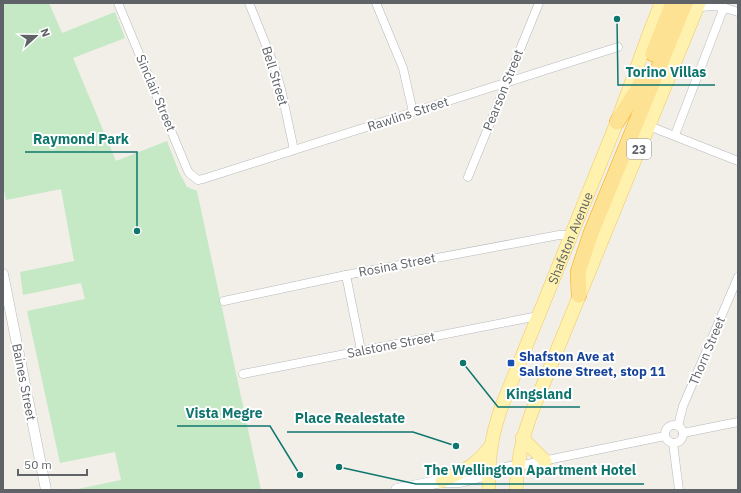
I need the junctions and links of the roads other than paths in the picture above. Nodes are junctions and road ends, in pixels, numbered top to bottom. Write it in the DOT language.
graph roads {
  1 [pos="118,3"];
  2 [pos="249,3"];
  3 [pos="376,3"];
  4 [pos="538,3"];
  5 [pos="661,3"];
  6 [pos="673,3"];
  7 [pos="693,5"];
  8 [pos="724,7"];
  9 [pos="738,12"];
  10 [pos="618,47"];
  11 [pos="506,82"];
  12 [pos="413,112"];
  13 [pos="617,122"];
  14 [pos="649,126"];
  15 [pos="675,135"];
  16 [pos="294,150"];
  17 [pos="738,161"];
  18 [pos="468,177"];
  19 [pos="198,180"];
  20 [pos="571,235"];
  21 [pos="3,274"];
  22 [pos="346,275"];
  23 [pos="738,277"];
  24 [pos="579,295"];
  25 [pos="224,301"];
  26 [pos="538,316"];
  27 [pos="361,350"];
  28 [pos="243,374"];
  29 [pos="738,422"];
  30 [pos="678,426"];
  31 [pos="683,433"];
  32 [pos="665,436"];
  33 [pos="522,438"];
  34 [pos="673,443"];
  35 [pos="490,447"];
  36 [pos="545,461"];
  37 [pos="518,466"];
  38 [pos="488,474"];
  39 [pos="442,481"];
  40 [pos="46,490"];
  41 [pos="397,490"];
  42 [pos="489,490"];
  43 [pos="516,490"];
  44 [pos="679,490"];
  1 -- 19 [label="street, Sinclair Street"];
  2 -- 16 [label="street, Bell Street"];
  3 -- 12 [label="street"];
  4 -- 11 [label="street, Pearson Street"];
  5 -- 13 [label="main road, Shafston Avenue / 23"];
  6 -- 13 [label="highway"];
  7 -- 8 [label="street"];
  7 -- 14 [label="main road, 23"];
  7 -- 24 [label="highway"];
  8 -- 9 [label="street"];
  8 -- 15 [label="street"];
  10 -- 11 [label="street, Rawlins Street"];
  11 -- 12 [label="street, Rawlins Street"];
  11 -- 18 [label="street, Pearson Street"];
  12 -- 16 [label="street, Rawlins Street"];
  13 -- 20 [label="main road, Shafston Avenue / 23"];
  14 -- 15 [label="street"];
  14 -- 24 [label="main road, 23"];
  15 -- 17 [label="street"];
  16 -- 19 [label="street, Rawlins Street"];
  20 -- 22 [label="street, Rosina Street"];
  20 -- 26 [label="main road, Shafston Avenue / 23"];
  21 -- 40 [label="street, Baines Street"];
  22 -- 25 [label="street, Rosina Street"];
  22 -- 27 [label="street"];
  23 -- 30 [label="street, Thorn Street"];
  24 -- 33 [label="main road, 23"];
  26 -- 27 [label="street, Salstone Street"];
  26 -- 35 [label="main road, Shafston Avenue / 23"];
  27 -- 28 [label="street, Salstone Street"];
  29 -- 31 [label="street"];
  30 -- 31 [label="street"];
  30 -- 32 [label="street"];
  31 -- 34 [label="street"];
  32 -- 34 [label="street"];
  32 -- 36 [label="street"];
  33 -- 36 [label="main road"];
  33 -- 37 [label="main road, 23"];
  34 -- 44 [label="street"];
  35 -- 38 [label="main road, Shafston Avenue / 23"];
  35 -- 39 [label="main road"];
  36 -- 37 [label="street"];
  37 -- 38 [label="main road"];
  37 -- 43 [label="main road, 23"];
  38 -- 39 [label="main road"];
  38 -- 42 [label="main road, 23"];
  39 -- 41 [label="main road"];
}
